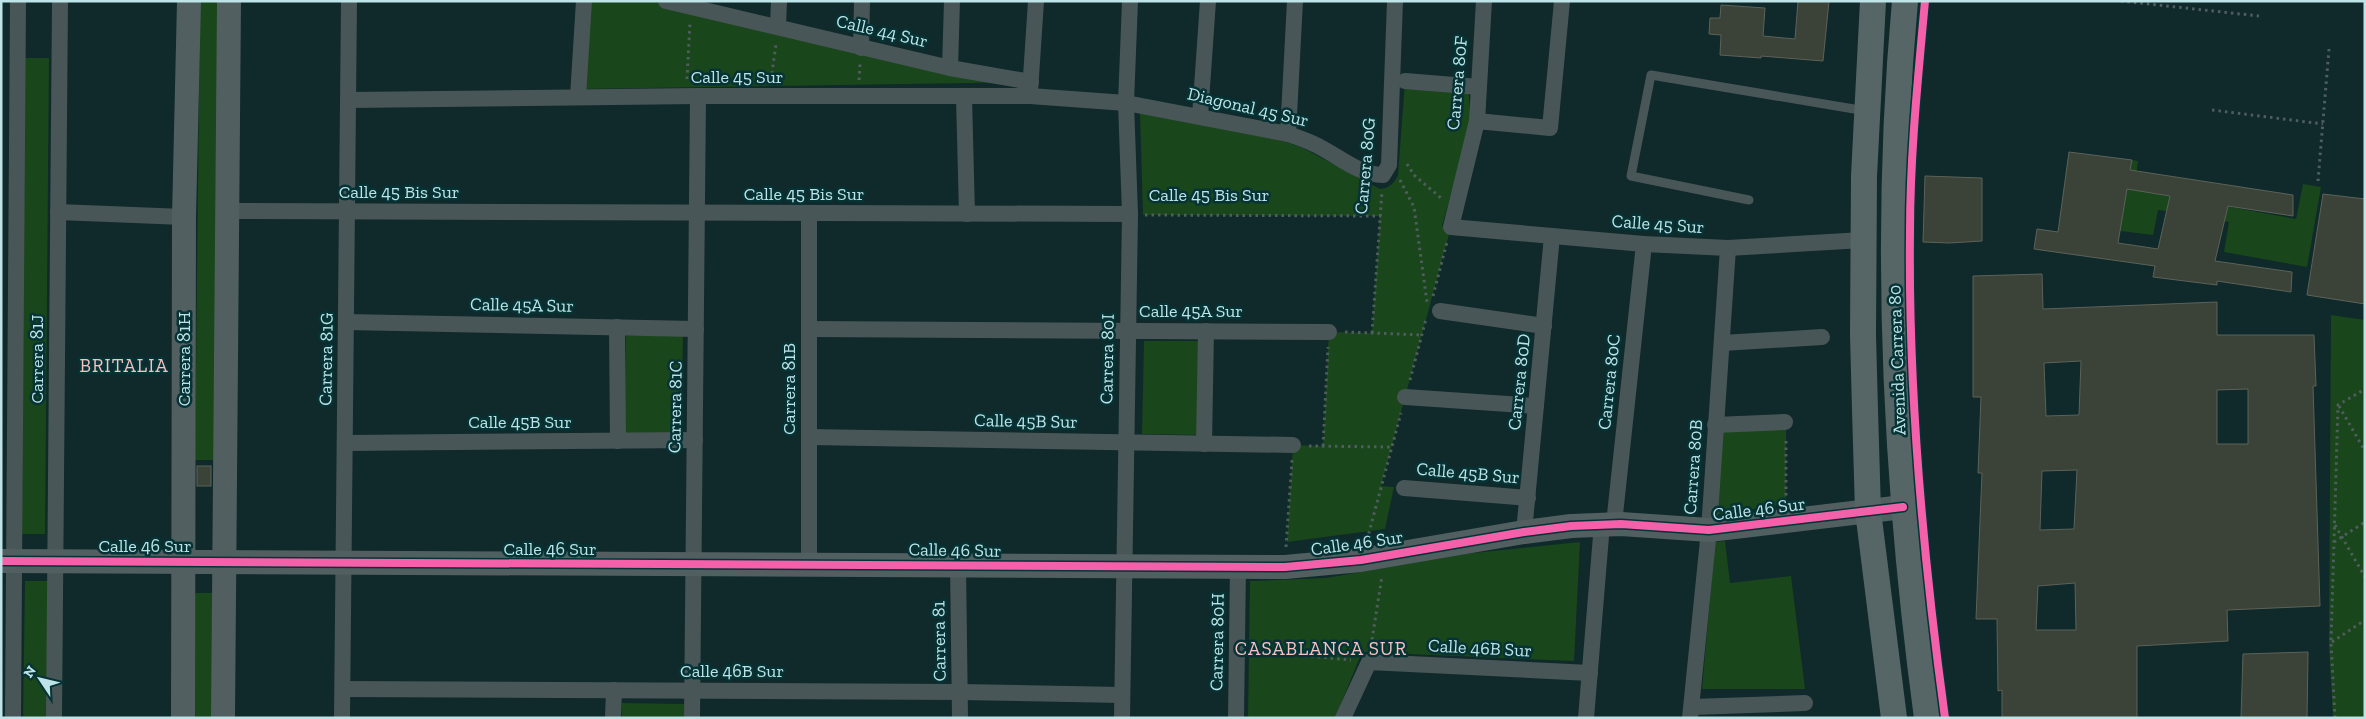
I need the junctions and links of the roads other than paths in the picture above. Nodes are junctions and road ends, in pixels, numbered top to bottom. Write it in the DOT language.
graph roads {
  1 [pos="18,1"];
  2 [pos="60,1"];
  3 [pos="189,1"];
  4 [pos="229,1"];
  5 [pos="349,1"];
  6 [pos="584,1"];
  7 [pos="666,1"];
  8 [pos="779,1"];
  9 [pos="862,1"];
  10 [pos="952,1"];
  11 [pos="1036,1"];
  12 [pos="1130,1"];
  13 [pos="1208,1"];
  14 [pos="1295,1"];
  15 [pos="1395,1"];
  16 [pos="1484,1"];
  17 [pos="1562,1"];
  18 [pos="1873,1"];
  19 [pos="1905,1"];
  20 [pos="691,4"];
  21 [pos="778,26"];
  22 [pos="860,48"];
  23 [pos="950,68"];
  24 [pos="1406,81"];
  25 [pos="1479,88"];
  26 [pos="1030,89"];
  27 [pos="692,96"];
  28 [pos="578,97"];
  29 [pos="964,97"];
  30 [pos="348,100"];
  31 [pos="1126,102"];
  32 [pos="1866,111"];
  33 [pos="1200,116"];
  34 [pos="1477,121"];
  35 [pos="1288,134"];
  36 [pos="1386,170"];
  37 [pos="1749,200"];
  38 [pos="227,211"];
  39 [pos="58,212"];
  40 [pos="347,212"];
  41 [pos="697,214"];
  42 [pos="809,214"];
  43 [pos="967,214"];
  44 [pos="1130,214"];
  45 [pos="184,217"];
  46 [pos="1452,227"];
  47 [pos="1552,236"];
  48 [pos="1863,240"];
  49 [pos="1644,244"];
  50 [pos="1728,248"];
  51 [pos="9,269"];
  52 [pos="1434,311"];
  53 [pos="346,322"];
  54 [pos="1544,326"];
  55 [pos="617,327"];
  56 [pos="696,329"];
  57 [pos="809,329"];
  58 [pos="1127,331"];
  59 [pos="1206,331"];
  60 [pos="1329,332"];
  61 [pos="1822,337"];
  62 [pos="1722,343"];
  63 [pos="1405,397"];
  64 [pos="1536,406"];
  65 [pos="1785,422"];
  66 [pos="1716,425"];
  67 [pos="809,437"];
  68 [pos="695,440"];
  69 [pos="618,441"];
  70 [pos="1125,442"];
  71 [pos="345,443"];
  72 [pos="1204,444"];
  73 [pos="1293,445"];
  74 [pos="1404,488"];
  75 [pos="1528,498"];
  76 [pos="1903,507"];
  77 [pos="1868,511"];
  78 [pos="1608,524"];
  79 [pos="1709,530"];
  80 [pos="1524,532"];
  81 [pos="8,561"];
  82 [pos="56,561"];
  83 [pos="184,562"];
  84 [pos="223,562"];
  85 [pos="344,562"];
  86 [pos="809,564"];
  87 [pos="958,564"];
  88 [pos="694,565"];
  89 [pos="1238,566"];
  90 [pos="1123,567"];
  91 [pos="1590,673"];
  92 [pos="343,689"];
  93 [pos="614,690"];
  94 [pos="692,691"];
  95 [pos="960,692"];
  96 [pos="1122,695"];
  97 [pos="1806,703"];
  98 [pos="1691,712"];
  99 [pos="13,718"];
  100 [pos="54,718"];
  101 [pos="183,718"];
  102 [pos="223,718"];
  103 [pos="342,718"];
  104 [pos="613,718"];
  105 [pos="692,718"];
  106 [pos="960,718"];
  107 [pos="1122,718"];
  108 [pos="1236,718"];
  109 [pos="1343,718"];
  110 [pos="1586,718"];
  111 [pos="1894,718"];
  112 [pos="1928,718"];
  1 -- 51 [label="street, Carrera 81J"];
  2 -- 39 [label="street, Carrera 81J"];
  3 -- 45 [label="street, Carrera 81H"];
  4 -- 38 [label="street"];
  5 -- 30 [label="street, Carrera 81G"];
  6 -- 28 [label="street"];
  7 -- 20 [label="street, Calle 44 Sur"];
  8 -- 21 [label="street"];
  9 -- 22 [label="street"];
  10 -- 23 [label="street"];
  11 -- 26 [label="street"];
  12 -- 31 [label="street, Carrera 80I"];
  13 -- 33 [label="street"];
  14 -- 35 [label="street"];
  15 -- 36 [label="street, Carrera 80G"];
  16 -- 25 [label="street, Carrera 80F"];
  17 -- 34 [label="street"];
  18 -- 32 [label="main road, Avenida Carrera 80"];
  19 -- 76 [label="main road, Avenida Carrera 80"];
  20 -- 21 [label="street, Calle 44 Sur"];
  21 -- 22 [label="street, Calle 44 Sur"];
  22 -- 23 [label="street, Calle 44 Sur"];
  23 -- 26 [label="street, Calle 44 Sur"];
  24 -- 25 [label="street"];
  25 -- 34 [label="street, Carrera 80F"];
  26 -- 29 [label="street, Calle 45 Sur"];
  26 -- 31 [label="street, Calle 45 Sur"];
  27 -- 28 [label="street, Calle 45 Sur"];
  27 -- 29 [label="street, Calle 45 Sur"];
  27 -- 41 [label="street, Carrera 81C"];
  28 -- 30 [label="street, Calle 45 Sur"];
  29 -- 43 [label="street"];
  30 -- 40 [label="street, Carrera 81G"];
  31 -- 33 [label="street, Diagonal 45 Sur"];
  31 -- 44 [label="street, Carrera 80I"];
  32 -- 37 [label="lane"];
  32 -- 48 [label="main road, Avenida Carrera 80"];
  33 -- 35 [label="street, Diagonal 45 Sur"];
  34 -- 46 [label="street, Carrera 80F"];
  35 -- 36 [label="street, Diagonal 45 Sur"];
  38 -- 40 [label="street, Calle 45 Bis Sur"];
  38 -- 84 [label="street"];
  39 -- 45 [label="street"];
  39 -- 82 [label="street, Carrera 81J"];
  40 -- 41 [label="street, Calle 45 Bis Sur"];
  40 -- 53 [label="street, Carrera 81G"];
  41 -- 42 [label="street, Calle 45 Bis Sur"];
  41 -- 56 [label="street, Carrera 81C"];
  42 -- 43 [label="street, Calle 45 Bis Sur"];
  42 -- 57 [label="street, Carrera 81B"];
  43 -- 44 [label="street, Calle 45 Bis Sur"];
  44 -- 58 [label="street, Carrera 80I"];
  45 -- 83 [label="street, Carrera 81H"];
  46 -- 47 [label="street, Calle 45 Sur"];
  47 -- 49 [label="street, Calle 45 Sur"];
  47 -- 54 [label="street, Carrera 80D"];
  48 -- 50 [label="street, Calle 45 Sur"];
  48 -- 77 [label="main road, Avenida Carrera 80"];
  49 -- 50 [label="street, Calle 45 Sur"];
  49 -- 78 [label="street, Carrera 80C"];
  50 -- 62 [label="street, Carrera 80B"];
  51 -- 81 [label="street, Carrera 81J"];
  52 -- 54 [label="street"];
  53 -- 55 [label="street, Calle 45A Sur"];
  53 -- 71 [label="street, Carrera 81G"];
  54 -- 64 [label="street, Carrera 80D"];
  55 -- 56 [label="street, Calle 45A Sur"];
  55 -- 69 [label="street"];
  56 -- 68 [label="street, Carrera 81C"];
  57 -- 58 [label="street, Calle 45A Sur"];
  57 -- 67 [label="street, Carrera 81B"];
  58 -- 59 [label="street, Calle 45A Sur"];
  58 -- 70 [label="street, Carrera 80I"];
  59 -- 60 [label="street, Calle 45A Sur"];
  59 -- 72 [label="street"];
  61 -- 62 [label="street"];
  62 -- 66 [label="street, Carrera 80B"];
  63 -- 64 [label="street"];
  64 -- 75 [label="street, Carrera 80D"];
  65 -- 66 [label="street"];
  66 -- 79 [label="street, Carrera 80B"];
  67 -- 70 [label="street, Calle 45B Sur"];
  67 -- 86 [label="street, Carrera 81B"];
  68 -- 69 [label="street, Calle 45B Sur"];
  68 -- 88 [label="street, Carrera 81C"];
  69 -- 71 [label="street, Calle 45B Sur"];
  70 -- 72 [label="street, Calle 45B Sur"];
  70 -- 90 [label="street, Carrera 80I"];
  71 -- 85 [label="street, Carrera 81G"];
  72 -- 73 [label="street, Calle 45B Sur"];
  74 -- 75 [label="street, Calle 45B Sur"];
  75 -- 80 [label="street, Carrera 80D"];
  76 -- 77 [label="street, Calle 46 Sur"];
  76 -- 112 [label="main road, Avenida Carrera 80"];
  77 -- 79 [label="street, Calle 46 Sur"];
  77 -- 111 [label="main road, Avenida Carrera 80"];
  78 -- 79 [label="street, Calle 46 Sur"];
  78 -- 80 [label="street, Calle 46 Sur"];
  78 -- 91 [label="street, Carrera 80C"];
  79 -- 98 [label="street, Carrera 80B"];
  80 -- 89 [label="street, Calle 46 Sur"];
  81 -- 82 [label="street, Calle 46 Sur"];
  81 -- 99 [label="street, Carrera 81J"];
  82 -- 83 [label="street, Calle 46 Sur"];
  82 -- 100 [label="street, Carrera 81J"];
  83 -- 84 [label="street, Calle 46 Sur"];
  83 -- 101 [label="street, Carrera 81H"];
  84 -- 85 [label="street, Calle 46 Sur"];
  84 -- 102 [label="street"];
  85 -- 88 [label="street, Calle 46 Sur"];
  85 -- 92 [label="street, Carrera 81G"];
  86 -- 87 [label="street, Calle 46 Sur"];
  86 -- 88 [label="street, Calle 46 Sur"];
  87 -- 90 [label="street, Calle 46 Sur"];
  87 -- 95 [label="street, Carrera 81"];
  88 -- 94 [label="street, Carrera 81C"];
  89 -- 90 [label="street, Calle 46 Sur"];
  89 -- 108 [label="street, Carrera 80H"];
  90 -- 96 [label="street, Carrera 80I"];
  91 -- 109 [label="street, Calle 46B Sur"];
  91 -- 110 [label="street, Carrera 80C"];
  92 -- 93 [label="street, Calle 46B Sur"];
  92 -- 103 [label="street, Carrera 81G"];
  93 -- 94 [label="street, Calle 46B Sur"];
  93 -- 104 [label="street"];
  94 -- 95 [label="street, Calle 46B Sur"];
  94 -- 105 [label="street, Carrera 81C"];
  95 -- 96 [label="street, Calle 46B Sur"];
  95 -- 106 [label="street, Carrera 81"];
  96 -- 107 [label="street, Carrera 80I"];
  97 -- 98 [label="street"];
}
